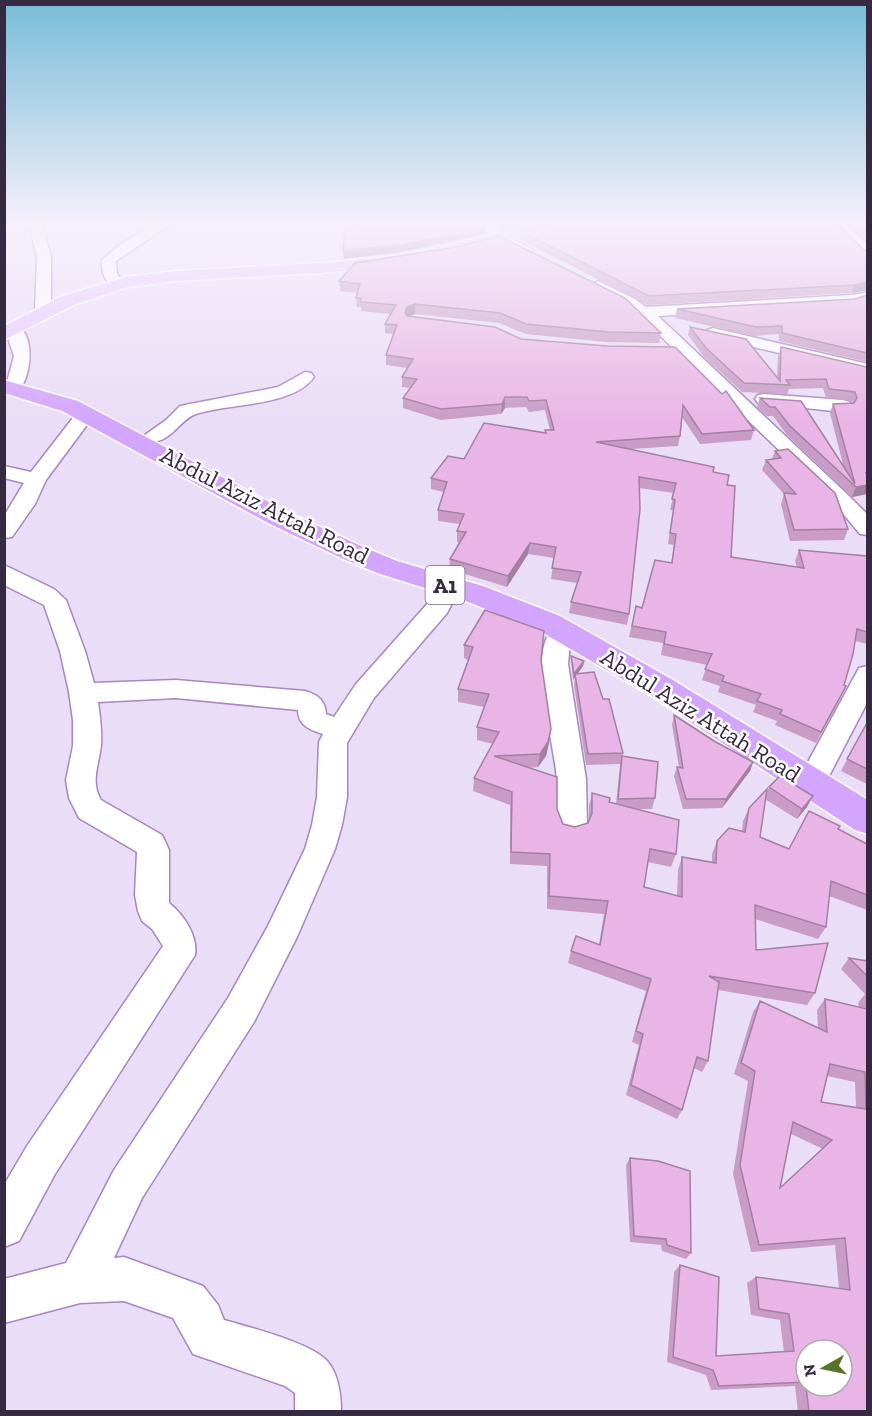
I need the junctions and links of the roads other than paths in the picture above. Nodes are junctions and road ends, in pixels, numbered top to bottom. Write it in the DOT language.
graph roads {
  1 [pos="43,290"];
  2 [pos="96,290"];
  3 [pos="606,290"];
  4 [pos="867,296"];
  5 [pos="43,313"];
  6 [pos="649,316"];
  7 [pos="9,332"];
  8 [pos="663,350"];
  9 [pos="682,350"];
  10 [pos="867,369"];
  11 [pos="305,377"];
  12 [pos="8,382"];
  13 [pos="736,400"];
  14 [pos="843,406"];
  15 [pos="86,414"];
  16 [pos="152,437"];
  17 [pos="4,472"];
  18 [pos="36,479"];
  19 [pos="867,529"];
  20 [pos="4,532"];
  21 [pos="6,578"];
  22 [pos="436,578"];
  23 [pos="565,633"];
  24 [pos="867,675"];
  25 [pos="82,693"];
  26 [pos="341,730"];
  27 [pos="819,770"];
  28 [pos="867,801"];
  29 [pos="867,819"];
  30 [pos="572,826"];
  31 [pos="4,1226"];
  32 [pos="80,1281"];
  33 [pos="4,1300"];
  34 [pos="318,1412"];
  1 -- 5 [label="street"];
  2 -- 5 [label="main road"];
  3 -- 6 [label="street"];
  4 -- 6 [label="street"];
  5 -- 7 [label="main road"];
  6 -- 9 [label="street"];
  6 -- 10 [label="street"];
  7 -- 12 [label="street"];
  8 -- 9 [label="street"];
  9 -- 13 [label="street"];
  11 -- 16 [label="street"];
  12 -- 15 [label="highway, Abdul Aziz Attah Road / A1"];
  12 -- 16 [label="highway, Abdul Aziz Attah Road / A1"];
  13 -- 14 [label="street"];
  13 -- 19 [label="street"];
  15 -- 18 [label="street"];
  15 -- 22 [label="highway, Abdul Aziz Attah Road / A1"];
  16 -- 22 [label="highway, Abdul Aziz Attah Road / A1"];
  17 -- 18 [label="street"];
  18 -- 20 [label="street"];
  21 -- 25 [label="street"];
  22 -- 23 [label="highway, Abdul Aziz Attah Road / A1"];
  22 -- 26 [label="street"];
  22 -- 27 [label="highway, Abdul Aziz Attah Road / A1"];
  23 -- 29 [label="highway, Abdul Aziz Attah Road / A1"];
  23 -- 30 [label="street"];
  24 -- 27 [label="street"];
  25 -- 26 [label="street"];
  25 -- 31 [label="street"];
  26 -- 32 [label="street"];
  27 -- 28 [label="highway, Abdul Aziz Attah Road / A1"];
  32 -- 33 [label="street"];
  32 -- 34 [label="street"];
}
